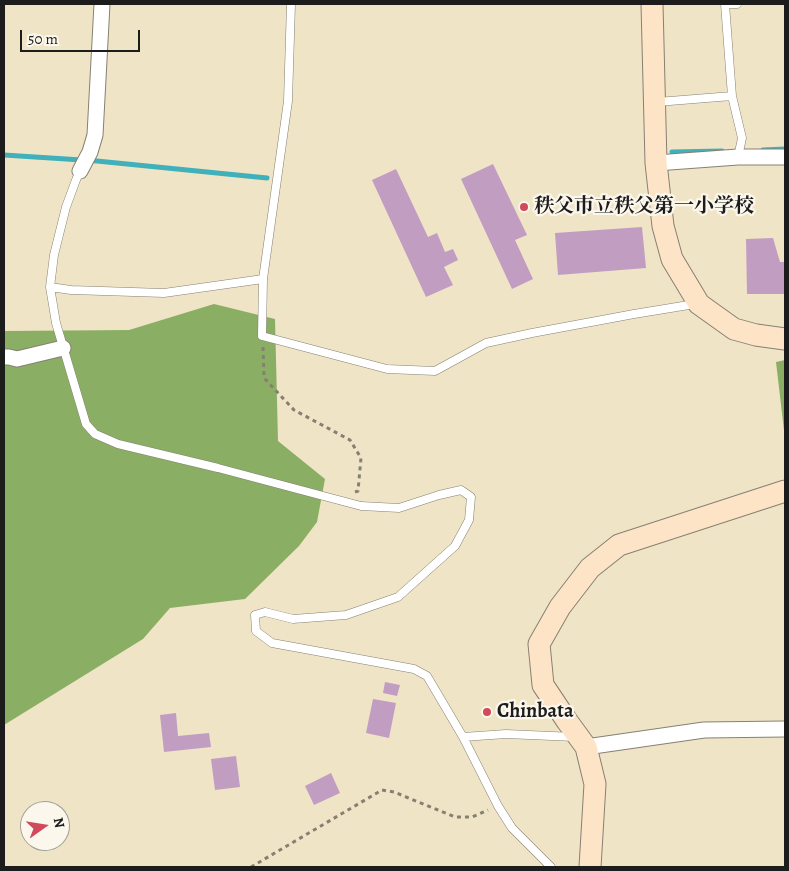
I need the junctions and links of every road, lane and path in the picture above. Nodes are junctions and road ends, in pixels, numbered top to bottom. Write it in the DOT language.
graph roads {
  1 [pos="102,4"];
  2 [pos="291,4"];
  3 [pos="652,4"];
  4 [pos="725,4"];
  5 [pos="737,4"];
  6 [pos="732,96"];
  7 [pos="654,102"];
  8 [pos="738,157"];
  9 [pos="785,157"];
  10 [pos="656,163"];
  11 [pos="80,170"];
  12 [pos="263,279"];
  13 [pos="50,287"];
  14 [pos="699,304"];
  15 [pos="262,336"];
  16 [pos="785,340"];
  17 [pos="64,348"];
  18 [pos="4,358"];
  19 [pos="785,490"];
  20 [pos="338,499"];
  21 [pos="785,730"];
  22 [pos="463,737"];
  23 [pos="583,742"];
  24 [pos="498,806"];
  25 [pos="251,867"];
  26 [pos="552,867"];
  27 [pos="590,867"];
  1 -- 11 [label="street"];
  2 -- 12 [label="lane"];
  3 -- 7 [label="street"];
  4 -- 5 [label="lane"];
  4 -- 6 [label="lane"];
  6 -- 7 [label="lane"];
  6 -- 8 [label="lane"];
  7 -- 10 [label="street"];
  8 -- 9 [label="street"];
  8 -- 10 [label="street"];
  10 -- 14 [label="street"];
  11 -- 13 [label="lane"];
  12 -- 13 [label="lane"];
  12 -- 15 [label="lane"];
  13 -- 17 [label="lane"];
  14 -- 15 [label="lane"];
  14 -- 16 [label="street"];
  15 -- 20 [label="path"];
  17 -- 18 [label="street"];
  17 -- 20 [label="lane"];
  19 -- 23 [label="street"];
  20 -- 22 [label="lane"];
  21 -- 23 [label="street"];
  22 -- 23 [label="lane"];
  22 -- 24 [label="lane"];
  23 -- 27 [label="street"];
  24 -- 25 [label="path"];
  24 -- 26 [label="lane"];
}
